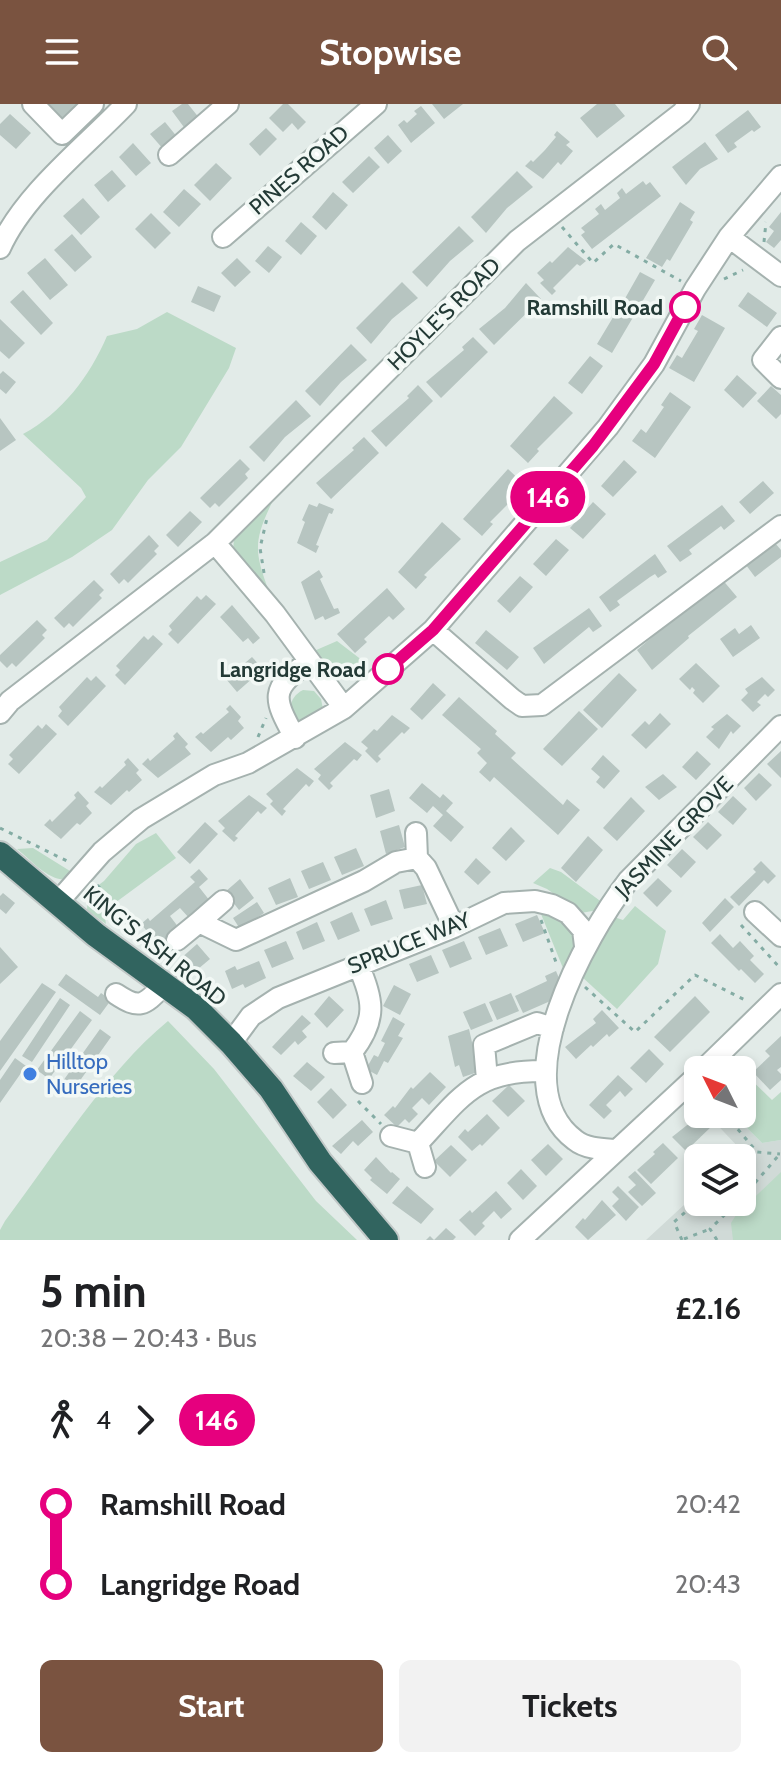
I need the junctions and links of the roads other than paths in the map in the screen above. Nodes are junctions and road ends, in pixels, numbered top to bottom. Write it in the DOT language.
graph roads {
  1 [pos="33,104"];
  2 [pos="93,104"];
  3 [pos="126,104"];
  4 [pos="228,104"];
  5 [pos="376,104"];
  6 [pos="689,104"];
  7 [pos="169,155"];
  8 [pos="781,176"];
  9 [pos="223,237"];
  10 [pos="729,237"];
  11 [pos="0,248"];
  12 [pos="781,276"];
  13 [pos="781,337"];
  14 [pos="781,378"];
  15 [pos="781,526"];
  16 [pos="215,543"];
  17 [pos="433,630"];
  18 [pos="312,666"];
  19 [pos="344,708"];
  20 [pos="0,713"];
  21 [pos="781,726"];
  22 [pos="295,738"];
  23 [pos="416,833"];
  24 [pos="0,854"];
  25 [pos="417,858"];
  26 [pos="223,901"];
  27 [pos="58,902"];
  28 [pos="755,912"];
  29 [pos="199,922"];
  30 [pos="454,927"];
  31 [pos="781,936"];
  32 [pos="177,940"];
  33 [pos="585,946"];
  34 [pos="358,965"];
  35 [pos="163,986"];
  36 [pos="116,994"];
  37 [pos="781,994"];
  38 [pos="553,1028"];
  39 [pos="231,1043"];
  40 [pos="717,1056"];
  41 [pos="545,1071"];
  42 [pos="487,1079"];
  43 [pos="362,1083"];
  44 [pos="684,1088"];
  45 [pos="391,1136"];
  46 [pos="418,1143"];
  47 [pos="616,1150"];
  48 [pos="425,1167"];
  49 [pos="386,1240"];
  50 [pos="520,1240"];
  1 -- 2 [label="street"];
  3 -- 11 [label="street"];
  4 -- 7 [label="street"];
  5 -- 9 [label="street, PINES ROAD"];
  6 -- 16 [label="street, HOYLE'S ROAD"];
  8 -- 10 [label="street"];
  10 -- 12 [label="street"];
  10 -- 17 [label="street"];
  13 -- 14 [label="street"];
  15 -- 17 [label="street"];
  16 -- 18 [label="street"];
  16 -- 20 [label="street, HOYLE'S ROAD"];
  17 -- 19 [label="street"];
  18 -- 19 [label="street"];
  18 -- 22 [label="street"];
  19 -- 22 [label="street"];
  21 -- 33 [label="street, JASMINE GROVE"];
  22 -- 27 [label="street"];
  23 -- 25 [label="street"];
  24 -- 27 [label="highway, KING'S ASH ROAD"];
  25 -- 29 [label="street"];
  25 -- 30 [label="street"];
  26 -- 29 [label="street"];
  27 -- 35 [label="highway, KING'S ASH ROAD"];
  28 -- 31 [label="street"];
  29 -- 32 [label="street"];
  30 -- 33 [label="street, SPRUCE WAY"];
  30 -- 34 [label="street, SPRUCE WAY"];
  33 -- 38 [label="street, JASMINE GROVE"];
  34 -- 39 [label="street, SPRUCE WAY"];
  34 -- 43 [label="street"];
  35 -- 36 [label="street"];
  35 -- 39 [label="highway, KING'S ASH ROAD"];
  37 -- 40 [label="street"];
  38 -- 41 [label="street, JASMINE GROVE"];
  38 -- 42 [label="street"];
  39 -- 49 [label="highway, KING'S ASH ROAD"];
  41 -- 42 [label="street"];
  41 -- 47 [label="street, JASMINE GROVE"];
  42 -- 46 [label="street"];
  44 -- 47 [label="street"];
  45 -- 46 [label="street"];
  46 -- 48 [label="street"];
  47 -- 50 [label="street"];
}
